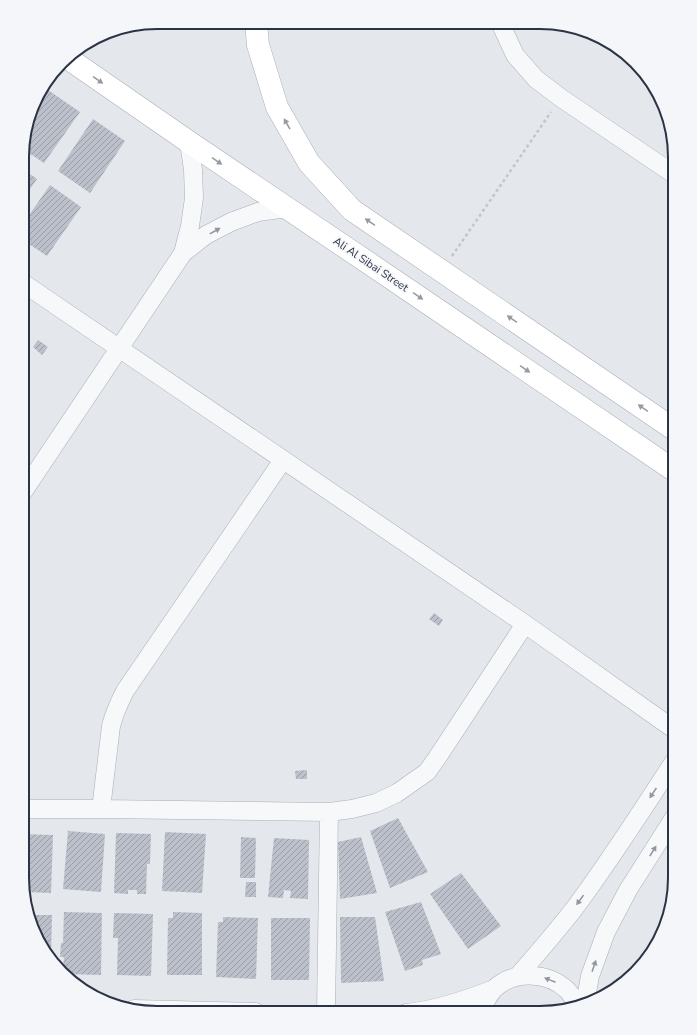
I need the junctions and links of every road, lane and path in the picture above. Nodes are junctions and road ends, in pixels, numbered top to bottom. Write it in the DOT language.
graph roads {
  1 [pos="257,29"];
  2 [pos="503,29"];
  3 [pos="72,62"];
  4 [pos="560,98"];
  5 [pos="189,142"];
  6 [pos="668,169"];
  7 [pos="287,208"];
  8 [pos="395,239"];
  9 [pos="183,253"];
  10 [pos="376,268"];
  11 [pos="442,271"];
  12 [pos="29,287"];
  13 [pos="119,349"];
  14 [pos="668,425"];
  15 [pos="283,460"];
  16 [pos="668,466"];
  17 [pos="29,483"];
  18 [pos="526,624"];
  19 [pos="668,725"];
  20 [pos="668,770"];
  21 [pos="29,809"];
  22 [pos="101,809"];
  23 [pos="329,812"];
  24 [pos="668,827"];
  25 [pos="517,976"];
  26 [pos="494,989"];
  27 [pos="587,997"];
  28 [pos="575,1001"];
  29 [pos="326,1006"];
  30 [pos="443,1006"];
  31 [pos="483,1006"];
  8 -- 1 [label="street, one-way"];
  2 -- 4 [label="street"];
  3 -- 5 [label="street, Ali Al Sibai Street, one-way"];
  4 -- 6 [label="street"];
  4 -- 11 [label="path"];
  5 -- 7 [label="street, Ali Al Sibai Street, one-way"];
  5 -- 9 [label="street"];
  9 -- 7 [label="street, one-way"];
  7 -- 10 [label="street, Ali Al Sibai Street"];
  8 -- 10 [label="street"];
  8 -- 11 [label="street"];
  9 -- 13 [label="street"];
  10 -- 16 [label="street, Ali Al Sibai Street, one-way"];
  14 -- 11 [label="street, one-way"];
  12 -- 13 [label="street"];
  13 -- 15 [label="street"];
  13 -- 17 [label="street"];
  15 -- 18 [label="street"];
  15 -- 22 [label="street"];
  18 -- 19 [label="street"];
  18 -- 23 [label="street"];
  20 -- 25 [label="street, one-way"];
  21 -- 22 [label="street"];
  22 -- 23 [label="street"];
  23 -- 29 [label="street"];
  27 -- 24 [label="street, one-way"];
  25 -- 26 [label="street"];
  28 -- 25 [label="street, one-way"];
  26 -- 30 [label="street"];
  26 -- 31 [label="street"];
}
